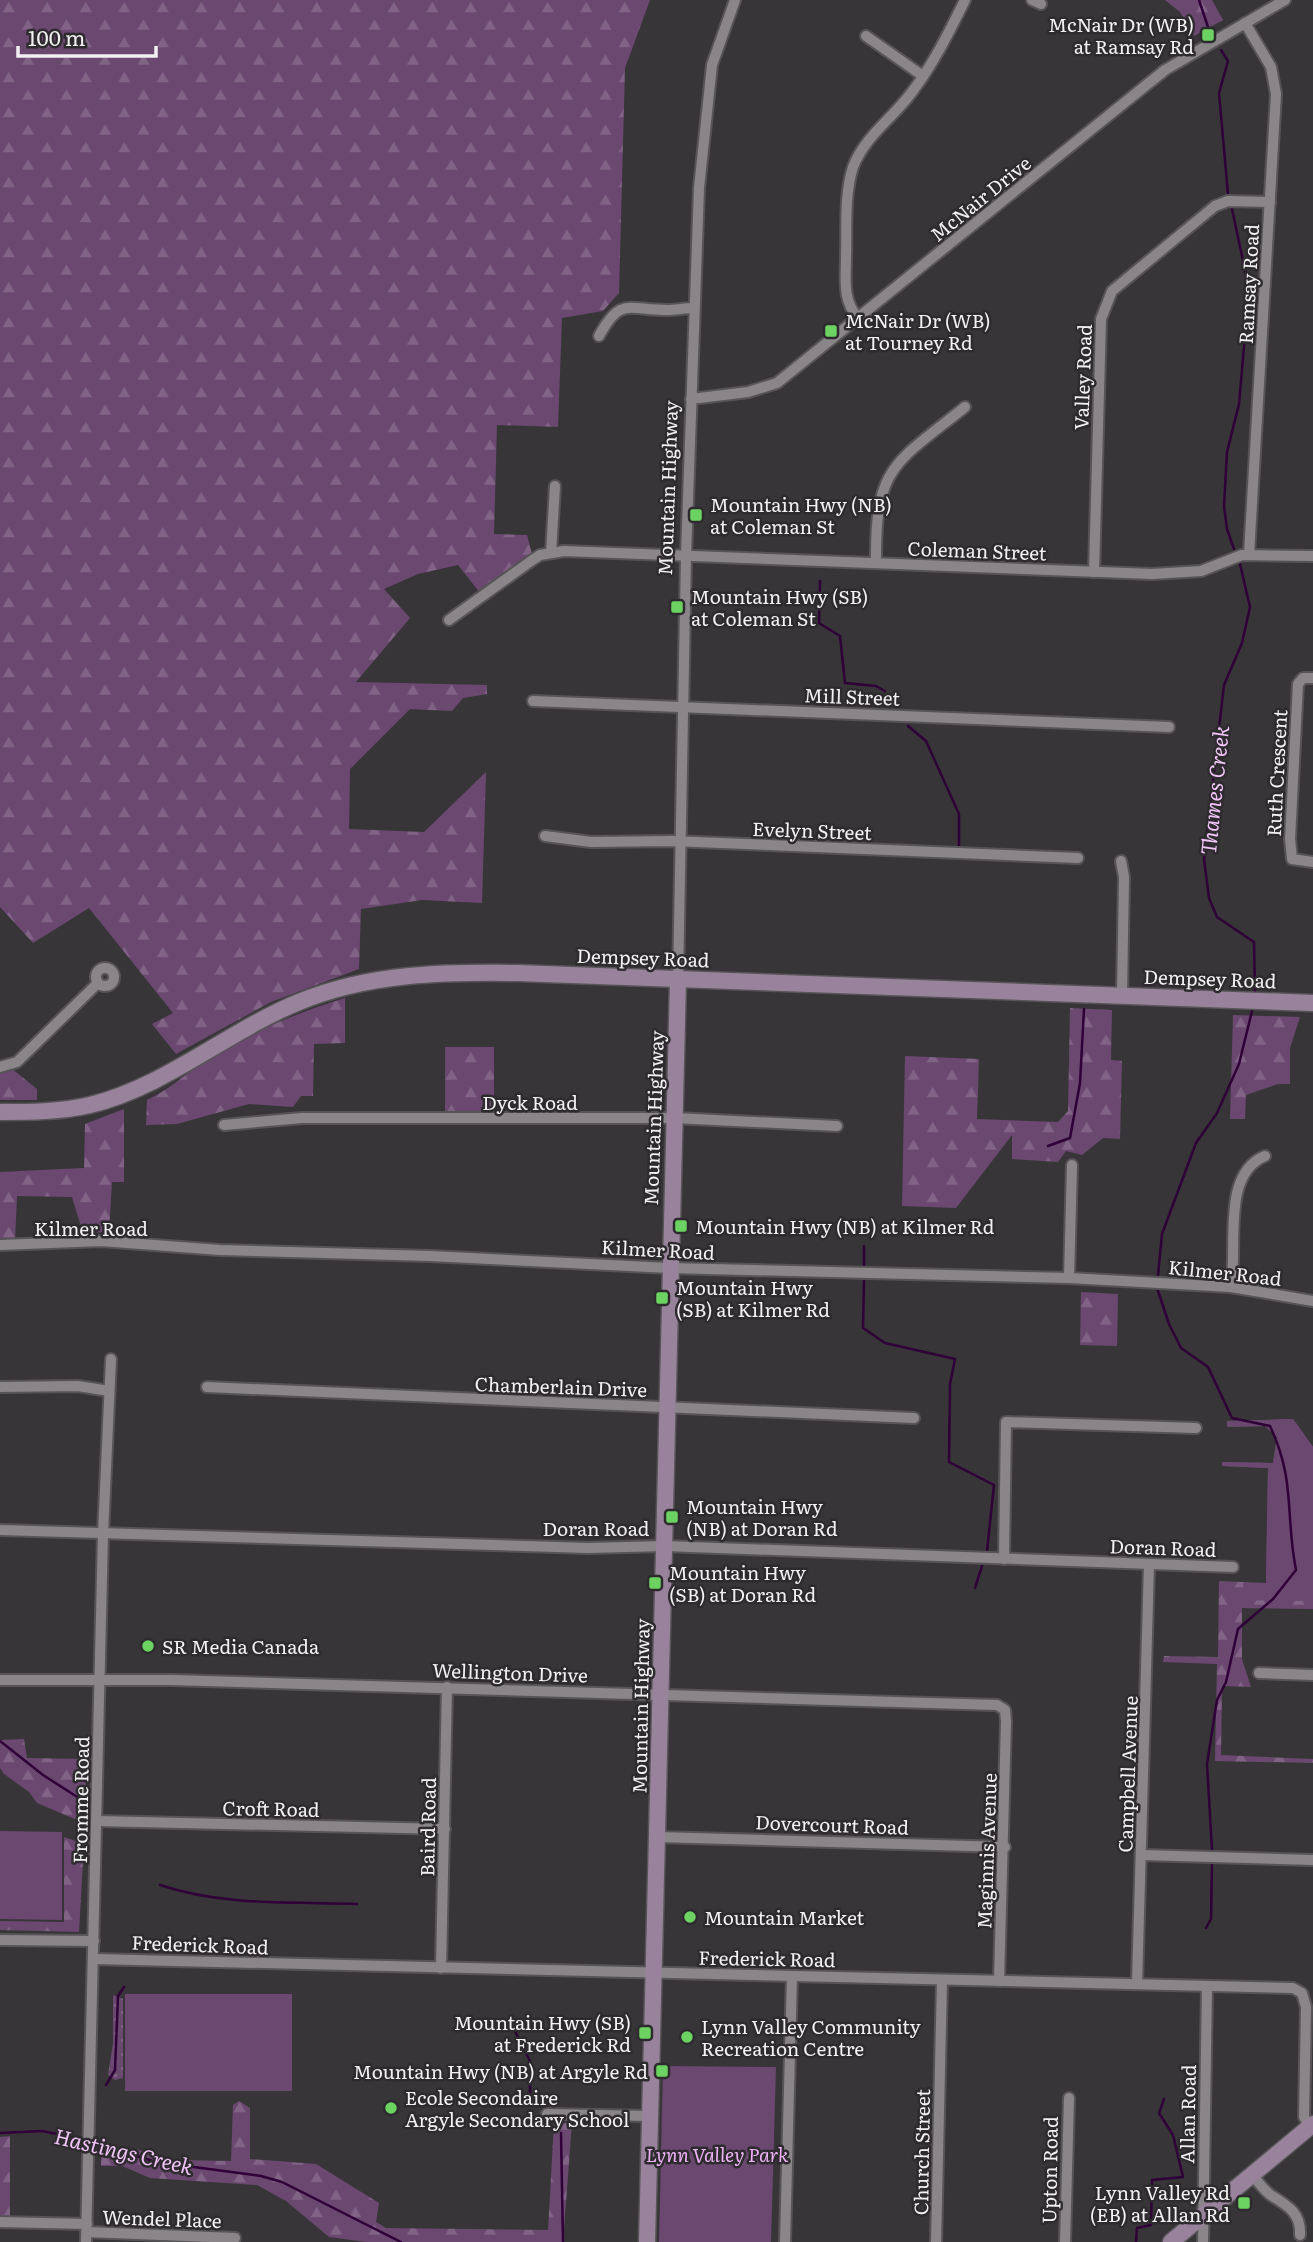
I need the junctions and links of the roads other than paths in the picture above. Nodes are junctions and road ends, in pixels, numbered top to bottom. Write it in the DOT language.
graph roads {
  1 [pos="735,0"];
  2 [pos="965,0"];
  3 [pos="1285,0"];
  4 [pos="1245,23"];
  5 [pos="866,36"];
  6 [pos="923,76"];
  7 [pos="1270,202"];
  8 [pos="694,308"];
  9 [pos="858,318"];
  10 [pos="599,336"];
  11 [pos="691,399"];
  12 [pos="965,407"];
  13 [pos="555,486"];
  14 [pos="551,553"];
  15 [pos="1250,555"];
  16 [pos="687,556"];
  17 [pos="1313,556"];
  18 [pos="876,563"];
  19 [pos="1094,572"];
  20 [pos="449,621"];
  21 [pos="1313,678"];
  22 [pos="533,701"];
  23 [pos="684,707"];
  24 [pos="1169,727"];
  25 [pos="545,836"];
  26 [pos="681,842"];
  27 [pos="1077,858"];
  28 [pos="1121,861"];
  29 [pos="1313,862"];
  30 [pos="678,980"];
  31 [pos="98,983"];
  32 [pos="1122,995"];
  33 [pos="1313,1003"];
  34 [pos="0,1067"];
  35 [pos="0,1112"];
  36 [pos="675,1118"];
  37 [pos="224,1125"];
  38 [pos="837,1126"];
  39 [pos="1265,1156"];
  40 [pos="1072,1165"];
  41 [pos="0,1245"];
  42 [pos="669,1268"];
  43 [pos="1069,1278"];
  44 [pos="1231,1287"];
  45 [pos="1313,1301"];
  46 [pos="111,1359"];
  47 [pos="0,1387"];
  48 [pos="207,1388"];
  49 [pos="108,1391"];
  50 [pos="668,1408"];
  51 [pos="914,1418"];
  52 [pos="1196,1428"];
  53 [pos="0,1531"];
  54 [pos="103,1533"];
  55 [pos="665,1546"];
  56 [pos="1004,1559"];
  57 [pos="1149,1565"];
  58 [pos="1233,1567"];
  59 [pos="1259,1673"];
  60 [pos="1313,1675"];
  61 [pos="100,1679"];
  62 [pos="0,1680"];
  63 [pos="447,1687"];
  64 [pos="662,1693"];
  65 [pos="1006,1721"];
  66 [pos="97,1821"];
  67 [pos="445,1829"];
  68 [pos="657,1837"];
  69 [pos="1005,1847"];
  70 [pos="1142,1855"];
  71 [pos="1313,1860"];
  72 [pos="0,1940"];
  73 [pos="94,1941"];
  74 [pos="94,1959"];
  75 [pos="441,1968"];
  76 [pos="653,1973"];
  77 [pos="792,1976"];
  78 [pos="942,1980"];
  79 [pos="999,1981"];
  80 [pos="1137,1984"];
  81 [pos="1207,1986"];
  82 [pos="1069,2098"];
  83 [pos="547,2113"];
  84 [pos="650,2116"];
  85 [pos="1311,2125"];
  86 [pos="1252,2175"];
  87 [pos="1203,2215"];
  88 [pos="0,2222"];
  89 [pos="87,2233"];
  90 [pos="1300,2235"];
  91 [pos="235,2238"];
  92 [pos="647,2242"];
  93 [pos="785,2242"];
  94 [pos="936,2242"];
  95 [pos="1065,2242"];
  96 [pos="1171,2242"];
  97 [pos="1203,2242"];
  1 -- 8 [label="street, Mountain Highway"];
  2 -- 6 [label="street"];
  3 -- 4 [label="street, McNair Drive"];
  4 -- 7 [label="street, Ramsay Road"];
  4 -- 9 [label="street, McNair Drive"];
  5 -- 6 [label="street"];
  6 -- 9 [label="street"];
  7 -- 15 [label="street, Ramsay Road"];
  7 -- 19 [label="street, Valley Road"];
  8 -- 10 [label="street"];
  8 -- 11 [label="street, Mountain Highway"];
  9 -- 11 [label="street, McNair Drive"];
  11 -- 16 [label="street, Mountain Highway"];
  12 -- 18 [label="street"];
  13 -- 14 [label="street"];
  14 -- 16 [label="street, Coleman Street"];
  14 -- 20 [label="street, Coleman Street"];
  15 -- 17 [label="street, Coleman Street"];
  15 -- 19 [label="street, Coleman Street"];
  16 -- 18 [label="street, Coleman Street"];
  16 -- 23 [label="street, Mountain Highway"];
  18 -- 19 [label="street, Coleman Street"];
  21 -- 29 [label="street, Ruth Crescent"];
  22 -- 23 [label="street, Mill Street"];
  23 -- 24 [label="street, Mill Street"];
  23 -- 26 [label="street, Mountain Highway"];
  25 -- 26 [label="street, Evelyn Street"];
  26 -- 27 [label="street, Evelyn Street"];
  26 -- 30 [label="street, Mountain Highway"];
  28 -- 32 [label="street"];
  30 -- 32 [label="street, Dempsey Road"];
  30 -- 35 [label="street, Dempsey Road"];
  30 -- 36 [label="street, Mountain Highway"];
  31 -- 34 [label="street"];
  32 -- 33 [label="street, Dempsey Road"];
  36 -- 37 [label="street, Dyck Road"];
  36 -- 38 [label="street, Dyck Road"];
  36 -- 42 [label="street, Mountain Highway"];
  39 -- 44 [label="street"];
  40 -- 43 [label="street"];
  41 -- 42 [label="street, Kilmer Road"];
  42 -- 43 [label="street, Kilmer Road"];
  42 -- 50 [label="street, Mountain Highway"];
  43 -- 44 [label="street, Kilmer Road"];
  44 -- 45 [label="street, Kilmer Road"];
  46 -- 49 [label="street, Fromme Road"];
  47 -- 49 [label="street"];
  48 -- 50 [label="street, Chamberlain Drive"];
  49 -- 54 [label="street, Fromme Road"];
  50 -- 51 [label="street, Chamberlain Drive"];
  50 -- 55 [label="street, Mountain Highway"];
  52 -- 56 [label="street"];
  53 -- 54 [label="street, Doran Road"];
  54 -- 55 [label="street, Doran Road"];
  54 -- 61 [label="street, Fromme Road"];
  55 -- 56 [label="street, Doran Road"];
  55 -- 64 [label="street, Mountain Highway"];
  56 -- 57 [label="street, Doran Road"];
  57 -- 58 [label="street, Doran Road"];
  57 -- 70 [label="street, Campbell Avenue"];
  59 -- 60 [label="street"];
  61 -- 62 [label="street, Wellington Drive"];
  61 -- 63 [label="street, Wellington Drive"];
  61 -- 66 [label="street, Fromme Road"];
  63 -- 64 [label="street, Wellington Drive"];
  63 -- 67 [label="street, Baird Road"];
  64 -- 65 [label="street, Wellington Drive"];
  64 -- 68 [label="street, Mountain Highway"];
  65 -- 69 [label="street, Maginnis Avenue"];
  66 -- 67 [label="street, Croft Road"];
  66 -- 73 [label="street, Fromme Road"];
  67 -- 75 [label="street, Baird Road"];
  68 -- 69 [label="street, Dovercourt Road"];
  68 -- 76 [label="street, Mountain Highway"];
  69 -- 79 [label="street, Maginnis Avenue"];
  70 -- 71 [label="street"];
  70 -- 80 [label="street, Campbell Avenue"];
  72 -- 73 [label="street"];
  73 -- 74 [label="street, Fromme Road"];
  74 -- 75 [label="street, Frederick Road"];
  74 -- 89 [label="street, Fromme Road"];
  75 -- 76 [label="street, Frederick Road"];
  76 -- 77 [label="street, Frederick Road"];
  76 -- 84 [label="street, Mountain Highway"];
  77 -- 78 [label="street, Frederick Road"];
  77 -- 93 [label="street"];
  78 -- 79 [label="street, Frederick Road"];
  78 -- 94 [label="street, Church Street"];
  79 -- 80 [label="street, Frederick Road"];
  80 -- 81 [label="street, Frederick Road"];
  81 -- 85 [label="street, Frederick Road"];
  81 -- 87 [label="street, Allan Road"];
  82 -- 95 [label="street, Upton Road"];
  83 -- 84 [label="street"];
  84 -- 92 [label="street, Mountain Highway"];
  85 -- 86 [label="street"];
  86 -- 87 [label="street"];
  86 -- 90 [label="street"];
  87 -- 96 [label="street"];
  87 -- 97 [label="street, Allan Road"];
  88 -- 89 [label="street, Wendel Place"];
  89 -- 91 [label="street, Wendel Place"];
}
